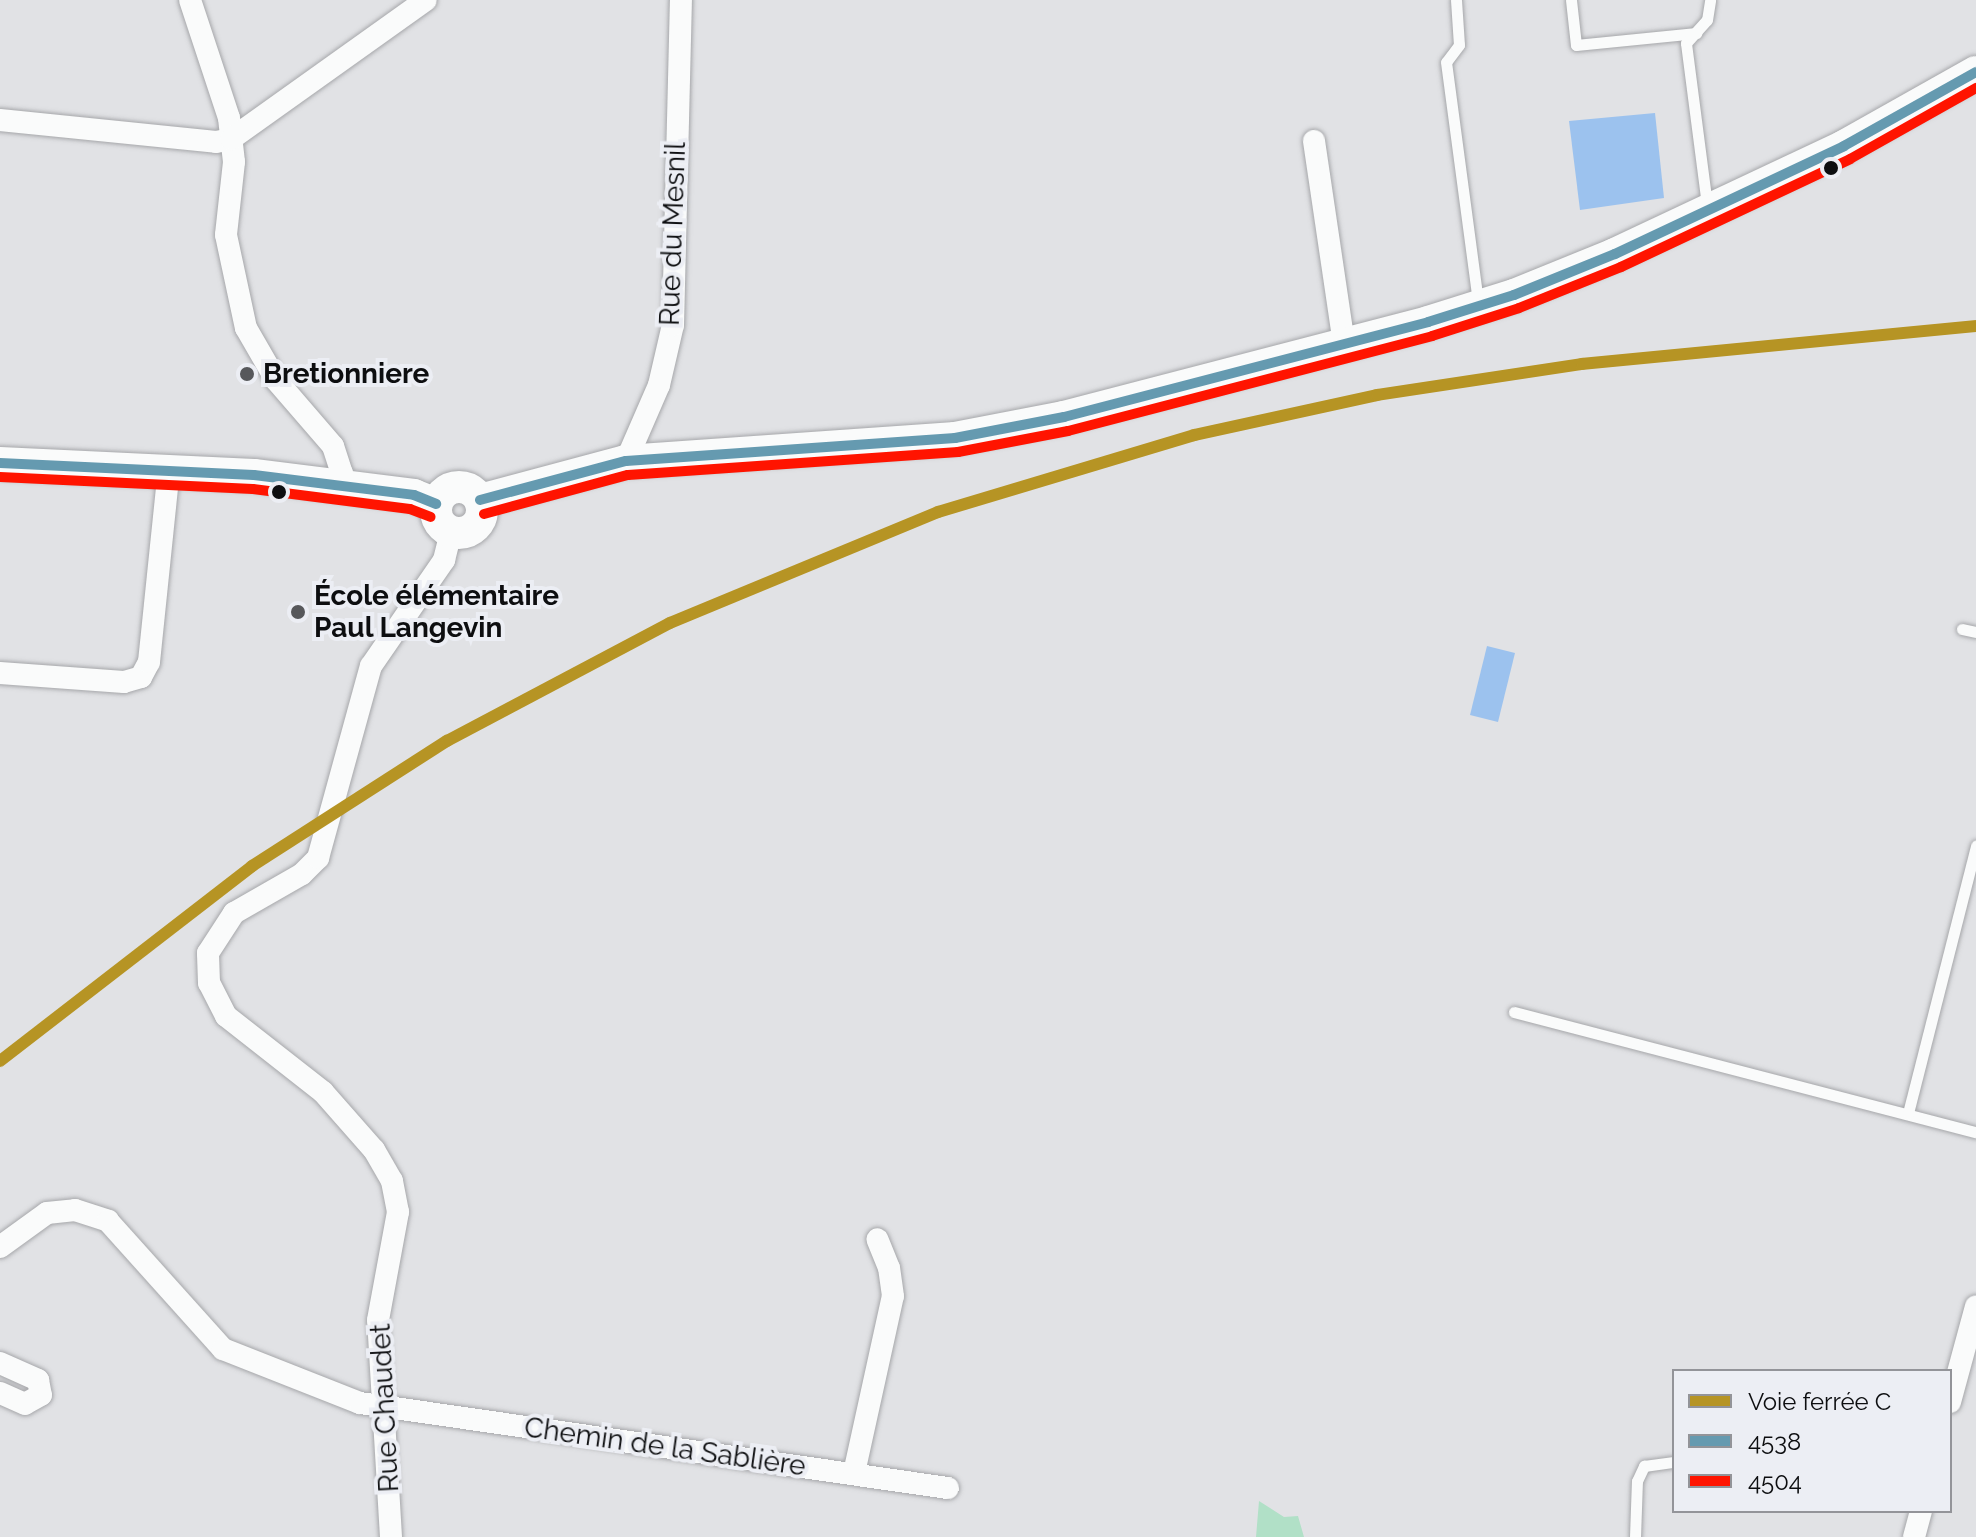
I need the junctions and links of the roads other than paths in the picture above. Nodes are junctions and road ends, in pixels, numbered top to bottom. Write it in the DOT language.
graph roads {
  1 [pos="190,0"];
  2 [pos="426,0"];
  3 [pos="681,0"];
  4 [pos="1456,0"];
  5 [pos="1571,0"];
  6 [pos="1710,0"];
  7 [pos="1696,33"];
  8 [pos="1976,72"];
  9 [pos="0,120"];
  10 [pos="231,139"];
  11 [pos="1314,141"];
  12 [pos="1708,210"];
  13 [pos="1479,306"];
  14 [pos="1344,343"];
  15 [pos="626,461"];
  16 [pos="0,463"];
  17 [pos="169,470"];
  18 [pos="340,487"];
  19 [pos="444,518"];
  20 [pos="1962,629"];
  21 [pos="1976,632"];
  22 [pos="0,673"];
  23 [pos="1976,846"];
  24 [pos="1514,1012"];
  25 [pos="1908,1113"];
  26 [pos="1976,1132"];
  27 [pos="877,1239"];
  28 [pos="0,1247"];
  29 [pos="1976,1306"];
  30 [pos="0,1363"];
  31 [pos="0,1393"];
  32 [pos="1952,1395"];
  33 [pos="382,1408"];
  34 [pos="1672,1462"];
  35 [pos="854,1473"];
  36 [pos="948,1488"];
  37 [pos="1920,1513"];
  38 [pos="391,1537"];
  39 [pos="1635,1537"];
  40 [pos="1914,1537"];
  1 -- 10 [label="street"];
  2 -- 10 [label="street"];
  3 -- 15 [label="street, Rue du Mesnil"];
  4 -- 13 [label="lane"];
  5 -- 7 [label="lane"];
  6 -- 7 [label="lane"];
  7 -- 12 [label="lane"];
  8 -- 12 [label="main road"];
  9 -- 10 [label="street"];
  10 -- 18 [label="street"];
  11 -- 14 [label="street"];
  12 -- 13 [label="main road"];
  13 -- 14 [label="main road"];
  14 -- 15 [label="main road"];
  15 -- 19 [label="main road"];
  16 -- 17 [label="main road"];
  17 -- 18 [label="main road"];
  17 -- 22 [label="street"];
  18 -- 19 [label="main road"];
  19 -- 33 [label="street, Rue Chaudet"];
  20 -- 21 [label="lane"];
  23 -- 25 [label="lane"];
  24 -- 25 [label="lane"];
  25 -- 26 [label="lane"];
  27 -- 35 [label="street"];
  28 -- 33 [label="street, Chemin de la Sablière"];
  29 -- 32 [label="street"];
  30 -- 31 [label="street"];
  33 -- 35 [label="street, Chemin de la Sablière"];
  33 -- 38 [label="street, Rue Chaudet"];
  34 -- 39 [label="lane"];
  35 -- 36 [label="street, Chemin de la Sablière"];
  37 -- 40 [label="street"];
}
